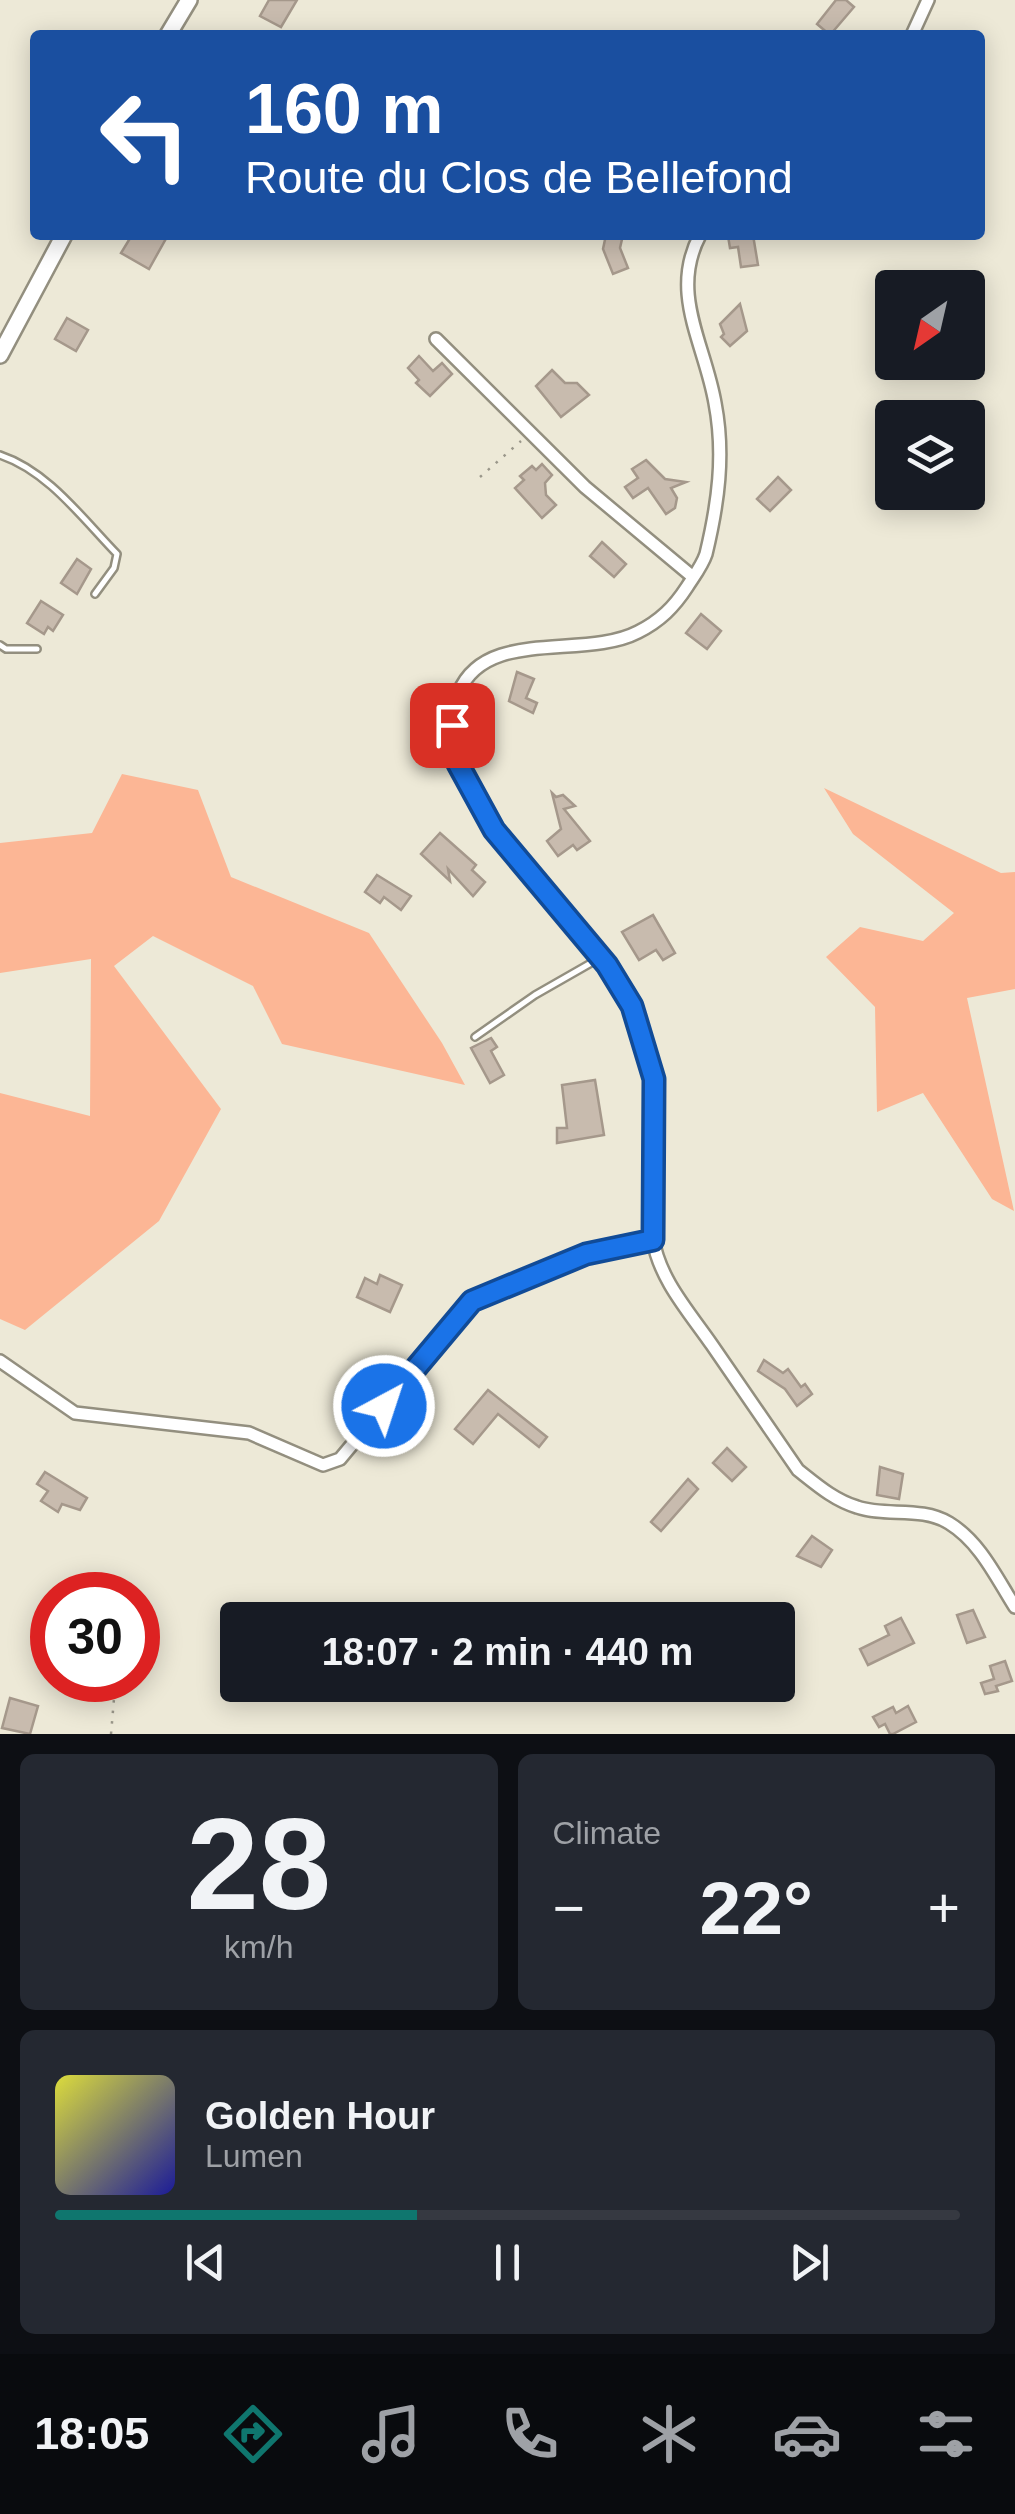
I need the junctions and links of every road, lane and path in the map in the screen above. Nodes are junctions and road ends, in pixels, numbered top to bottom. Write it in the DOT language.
graph roads {
  1 [pos="189,0"];
  2 [pos="928,0"];
  3 [pos="171,30"];
  4 [pos="914,30"];
  5 [pos="61,240"];
  6 [pos="698,240"];
  7 [pos="436,339"];
  8 [pos="0,356"];
  9 [pos="530,433"];
  10 [pos="0,455"];
  11 [pos="480,477"];
  12 [pos="693,577"];
  13 [pos="94,594"];
  14 [pos="0,645"];
  15 [pos="37,649"];
  16 [pos="601,958"];
  17 [pos="475,1037"];
  18 [pos="653,1240"];
  19 [pos="0,1360"];
  20 [pos="1015,1608"];
  21 [pos="113,1702"];
  22 [pos="110,1734"];
  1 -- 3 [label="main road"];
  2 -- 4 [label="street"];
  5 -- 8 [label="main road"];
  6 -- 12 [label="street"];
  7 -- 9 [label="street"];
  9 -- 11 [label="path"];
  9 -- 12 [label="street"];
  10 -- 13 [label="lane"];
  12 -- 16 [label="street"];
  14 -- 15 [label="lane"];
  16 -- 17 [label="lane"];
  16 -- 18 [label="street"];
  18 -- 19 [label="street"];
  18 -- 20 [label="street"];
  21 -- 22 [label="path"];
}
